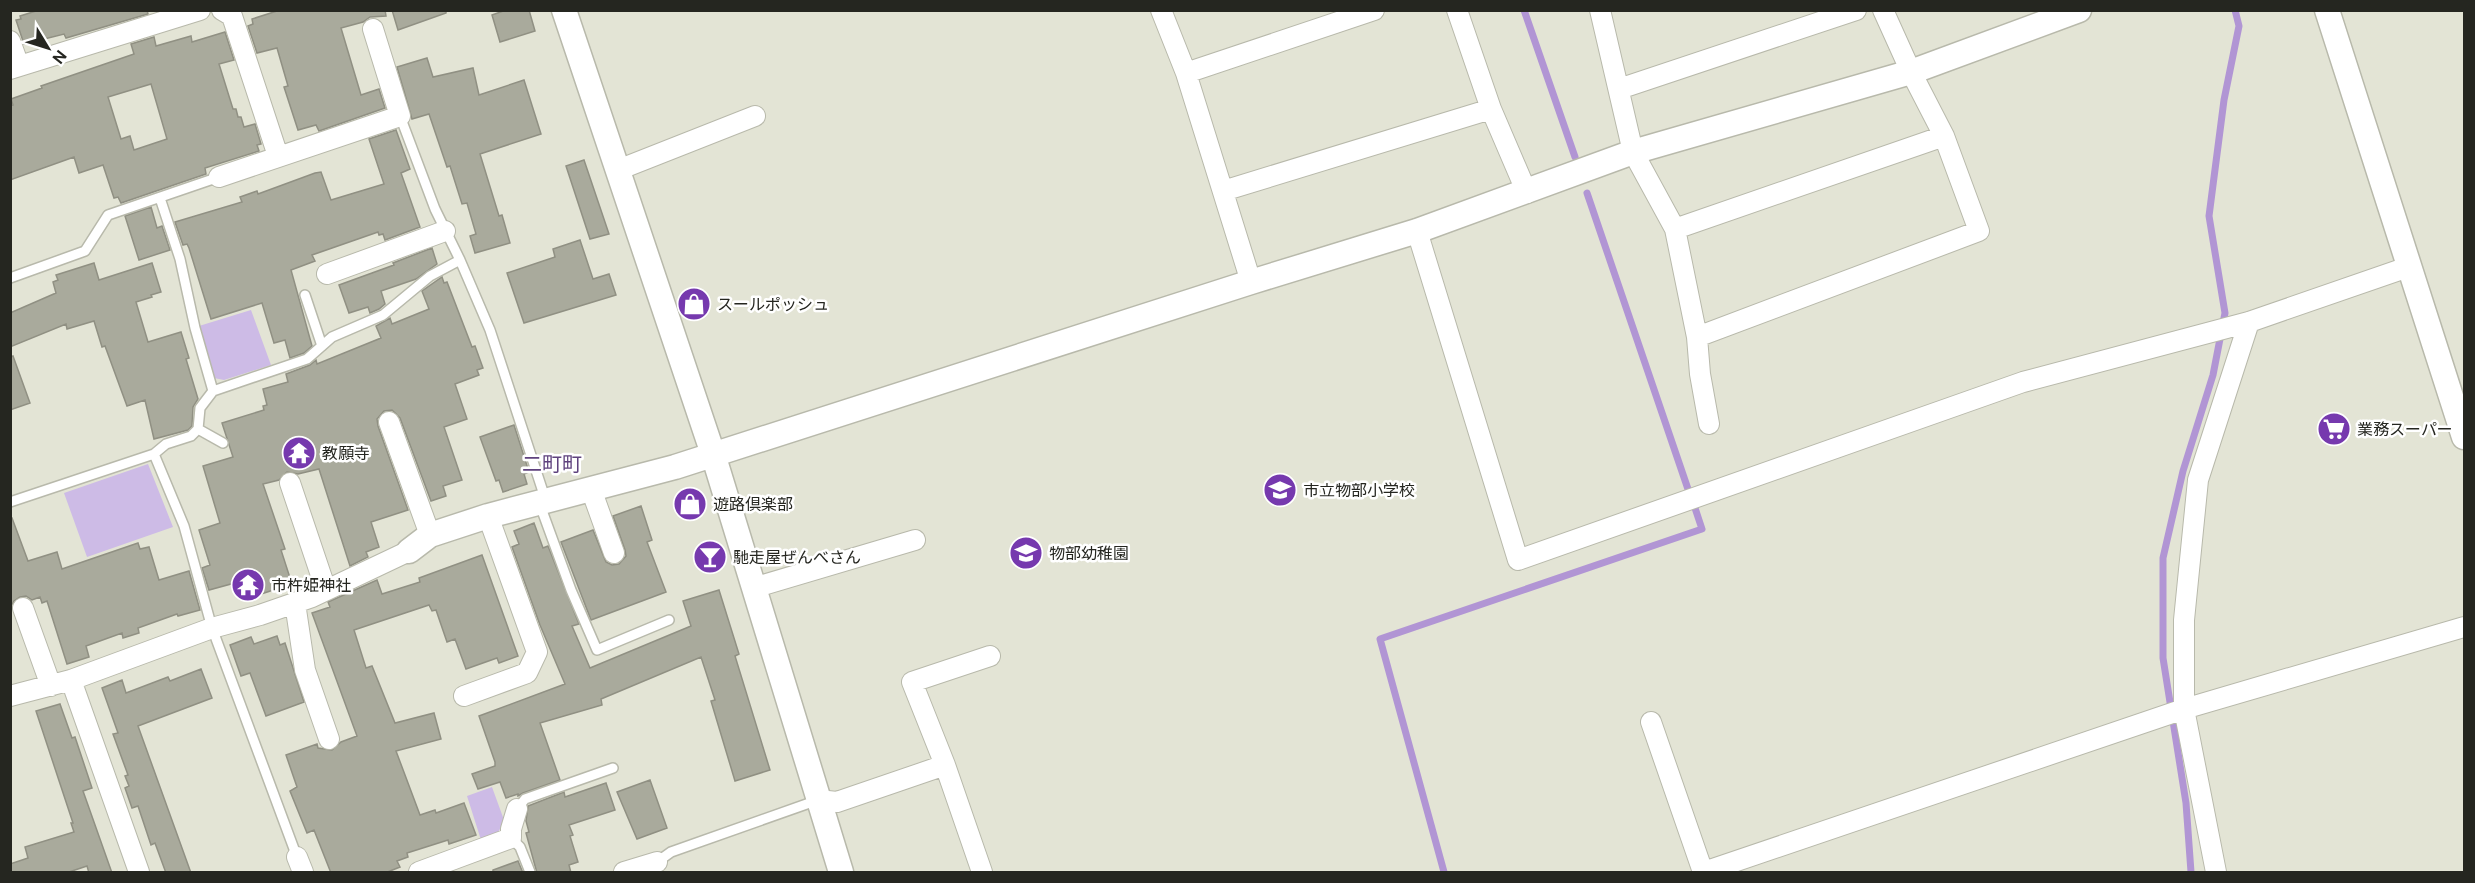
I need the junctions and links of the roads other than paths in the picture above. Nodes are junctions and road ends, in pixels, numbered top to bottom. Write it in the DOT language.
graph roads {
  1 [pos="200,10"];
  2 [pos="222,10"];
  3 [pos="564,10"];
  4 [pos="1161,10"];
  5 [pos="1374,10"];
  6 [pos="1457,10"];
  7 [pos="1600,10"];
  8 [pos="1856,10"];
  9 [pos="1883,10"];
  10 [pos="2079,10"];
  11 [pos="2327,10"];
  12 [pos="373,30"];
  13 [pos="10,41"];
  14 [pos="15,67"];
  15 [pos="1911,72"];
  16 [pos="1186,73"];
  17 [pos="1619,90"];
  18 [pos="1491,109"];
  19 [pos="400,116"];
  20 [pos="755,116"];
  21 [pos="1944,136"];
  22 [pos="1633,152"];
  23 [pos="278,156"];
  24 [pos="618,170"];
  25 [pos="219,177"];
  26 [pos="1222,191"];
  27 [pos="1527,193"];
  28 [pos="160,198"];
  29 [pos="1675,229"];
  30 [pos="444,231"];
  31 [pos="1417,231"];
  32 [pos="460,260"];
  33 [pos="2408,267"];
  34 [pos="327,274"];
  35 [pos="10,278"];
  36 [pos="1251,282"];
  37 [pos="305,296"];
  38 [pos="2249,322"];
  39 [pos="1697,337"];
  40 [pos="322,346"];
  41 [pos="213,392"];
  42 [pos="389,422"];
  43 [pos="1709,424"];
  44 [pos="198,429"];
  45 [pos="2464,437"];
  46 [pos="223,443"];
  47 [pos="154,453"];
  48 [pos="713,454"];
  49 [pos="290,483"];
  50 [pos="591,489"];
  51 [pos="543,501"];
  52 [pos="10,502"];
  53 [pos="488,516"];
  54 [pos="430,535"];
  55 [pos="915,540"];
  56 [pos="409,551"];
  57 [pos="614,552"];
  58 [pos="753,588"];
  59 [pos="326,590"];
  60 [pos="295,603"];
  61 [pos="23,608"];
  62 [pos="669,620"];
  63 [pos="2464,627"];
  64 [pos="212,628"];
  65 [pos="990,656"];
  66 [pos="72,680"];
  67 [pos="51,686"];
  68 [pos="10,696"];
  69 [pos="464,696"];
  70 [pos="2184,709"];
  71 [pos="1651,722"];
  72 [pos="329,739"];
  73 [pos="945,765"];
  74 [pos="613,768"];
  75 [pos="818,800"];
  76 [pos="517,809"];
  77 [pos="511,838"];
  78 [pos="657,862"];
  79 [pos="300,865"];
  80 [pos="139,873"];
  81 [pos="419,873"];
  82 [pos="530,873"];
  83 [pos="624,873"];
  84 [pos="841,873"];
  85 [pos="982,873"];
  86 [pos="1704,873"];
  87 [pos="2216,873"];
  1 -- 14 [label="street"];
  2 -- 23 [label="street"];
  3 -- 24 [label="street"];
  4 -- 16 [label="street"];
  5 -- 16 [label="street"];
  6 -- 18 [label="street"];
  7 -- 17 [label="street"];
  8 -- 17 [label="street"];
  9 -- 15 [label="street"];
  10 -- 15 [label="street"];
  11 -- 33 [label="street"];
  12 -- 19 [label="street"];
  13 -- 14 [label="street"];
  15 -- 21 [label="street"];
  15 -- 22 [label="street"];
  16 -- 26 [label="street"];
  17 -- 22 [label="street"];
  18 -- 26 [label="street"];
  18 -- 27 [label="street"];
  19 -- 23 [label="street"];
  19 -- 30 [label="lane"];
  20 -- 24 [label="street"];
  21 -- 29 [label="street"];
  21 -- 39 [label="street"];
  22 -- 27 [label="street"];
  22 -- 29 [label="street"];
  23 -- 25 [label="street"];
  24 -- 48 [label="street"];
  25 -- 28 [label="lane"];
  26 -- 36 [label="street"];
  27 -- 31 [label="street"];
  28 -- 35 [label="lane"];
  28 -- 41 [label="lane"];
  29 -- 39 [label="street"];
  30 -- 32 [label="lane"];
  30 -- 34 [label="street"];
  31 -- 36 [label="street"];
  31 -- 38 [label="street"];
  32 -- 40 [label="lane"];
  32 -- 51 [label="lane"];
  33 -- 38 [label="street"];
  33 -- 45 [label="street"];
  36 -- 48 [label="street"];
  37 -- 40 [label="lane"];
  38 -- 70 [label="street"];
  39 -- 43 [label="street"];
  40 -- 41 [label="lane"];
  41 -- 44 [label="lane"];
  42 -- 54 [label="street"];
  44 -- 46 [label="lane"];
  44 -- 47 [label="lane"];
  47 -- 52 [label="lane"];
  47 -- 64 [label="lane"];
  48 -- 50 [label="street"];
  48 -- 58 [label="street"];
  49 -- 59 [label="street"];
  50 -- 51 [label="street"];
  50 -- 57 [label="street"];
  51 -- 53 [label="street"];
  51 -- 62 [label="lane"];
  53 -- 54 [label="street"];
  53 -- 69 [label="street"];
  54 -- 56 [label="street"];
  55 -- 58 [label="street"];
  56 -- 59 [label="street"];
  58 -- 75 [label="street"];
  59 -- 60 [label="street"];
  60 -- 64 [label="street"];
  60 -- 72 [label="street"];
  61 -- 67 [label="street"];
  63 -- 70 [label="street"];
  64 -- 66 [label="street"];
  64 -- 79 [label="lane"];
  65 -- 73 [label="street"];
  66 -- 67 [label="street"];
  66 -- 80 [label="street"];
  67 -- 68 [label="street"];
  70 -- 86 [label="street"];
  70 -- 87 [label="street"];
  71 -- 86 [label="street"];
  73 -- 75 [label="street"];
  73 -- 85 [label="street"];
  74 -- 76 [label="lane"];
  75 -- 78 [label="lane"];
  75 -- 84 [label="street"];
  76 -- 77 [label="street"];
  77 -- 81 [label="street"];
  77 -- 82 [label="lane"];
  78 -- 83 [label="street"];
}
